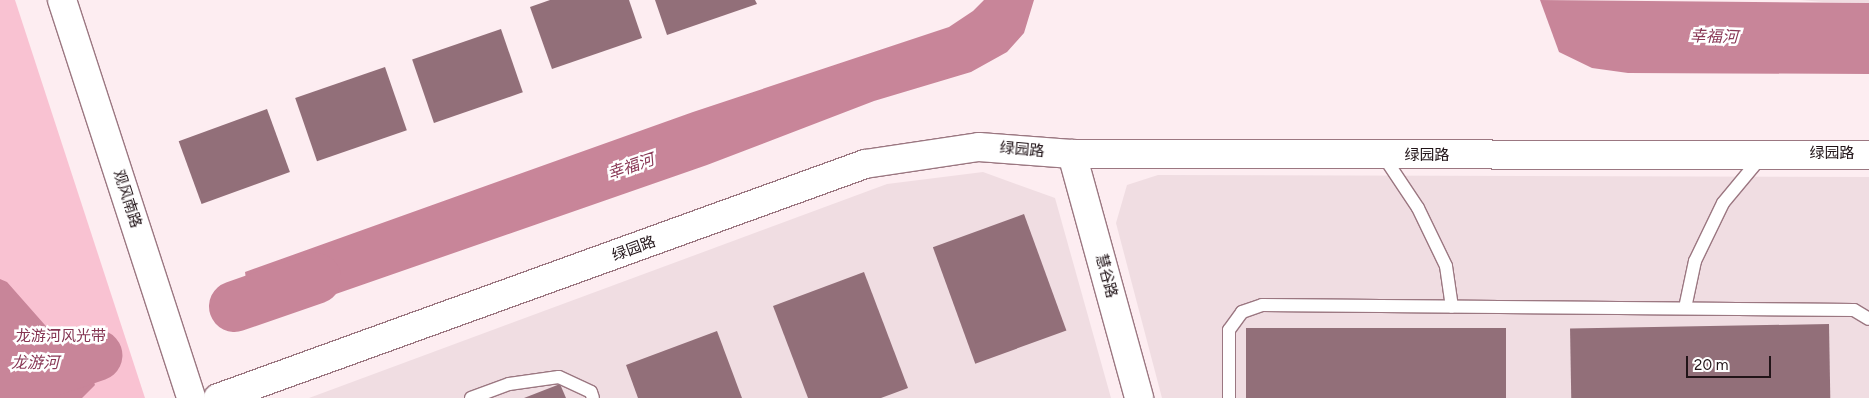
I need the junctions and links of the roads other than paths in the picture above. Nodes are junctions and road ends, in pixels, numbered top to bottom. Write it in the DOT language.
graph roads {
  1 [pos="62,0"];
  2 [pos="1072,154"];
  3 [pos="1764,154"];
  4 [pos="1869,155"];
  5 [pos="1384,157"];
  6 [pos="1452,307"];
  7 [pos="1685,308"];
  8 [pos="1869,319"];
  9 [pos="191,398"];
  10 [pos="218,398"];
  11 [pos="471,398"];
  12 [pos="593,398"];
  13 [pos="1139,398"];
  14 [pos="1229,398"];
  1 -- 9 [label="street, 观风南路"];
  2 -- 5 [label="street, 绿园路"];
  2 -- 10 [label="street, 绿园路"];
  2 -- 13 [label="street, 慧谷路"];
  3 -- 4 [label="street, 绿园路"];
  3 -- 5 [label="street, 绿园路"];
  3 -- 7 [label="lane"];
  5 -- 6 [label="lane"];
  6 -- 7 [label="lane"];
  6 -- 14 [label="lane"];
  7 -- 8 [label="lane"];
  11 -- 12 [label="lane"];
}
